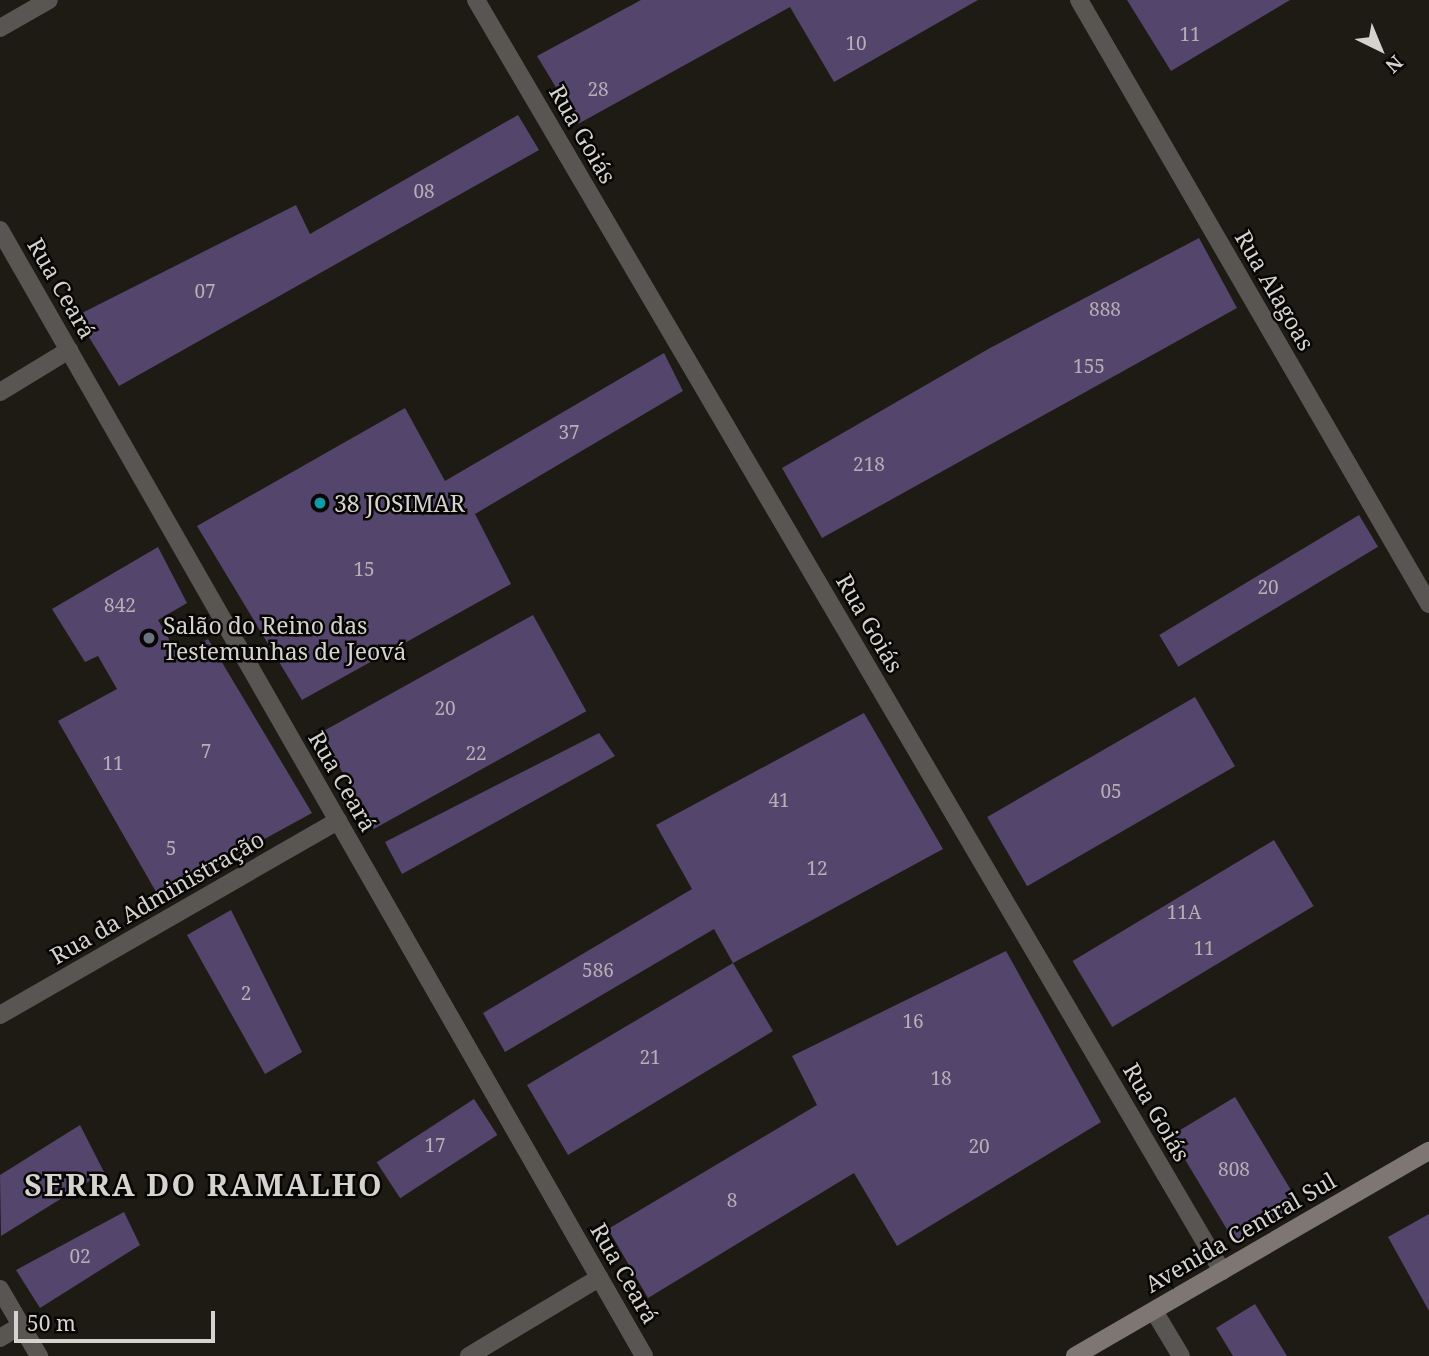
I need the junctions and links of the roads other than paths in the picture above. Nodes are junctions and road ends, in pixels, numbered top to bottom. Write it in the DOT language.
graph roads {
  1 [pos="49,0"];
  2 [pos="476,0"];
  3 [pos="1079,0"];
  4 [pos="0,28"];
  5 [pos="0,230"];
  6 [pos="69,350"];
  7 [pos="0,392"];
  8 [pos="1429,604"];
  9 [pos="338,821"];
  10 [pos="0,1015"];
  11 [pos="1429,1151"];
  12 [pos="1222,1271"];
  13 [pos="599,1278"];
  14 [pos="0,1289"];
  15 [pos="1154,1311"];
  16 [pos="20,1326"];
  17 [pos="0,1338"];
  18 [pos="38,1356"];
  19 [pos="469,1356"];
  20 [pos="644,1356"];
  21 [pos="1075,1356"];
  22 [pos="1181,1356"];
  1 -- 4 [label="street"];
  2 -- 12 [label="street, Rua Goiás"];
  3 -- 8 [label="street, Rua Alagoas"];
  5 -- 6 [label="street, Rua Ceará"];
  6 -- 7 [label="street"];
  6 -- 9 [label="street, Rua Ceará"];
  9 -- 10 [label="street, Rua da Administração"];
  9 -- 13 [label="street, Rua Ceará"];
  11 -- 12 [label="main road, Avenida Central Sul"];
  12 -- 15 [label="main road, Avenida Central Sul"];
  13 -- 19 [label="street"];
  13 -- 20 [label="street, Rua Ceará"];
  14 -- 16 [label="street"];
  15 -- 21 [label="main road, Avenida Central Sul"];
  15 -- 22 [label="street"];
  16 -- 17 [label="street"];
  16 -- 18 [label="street"];
}
